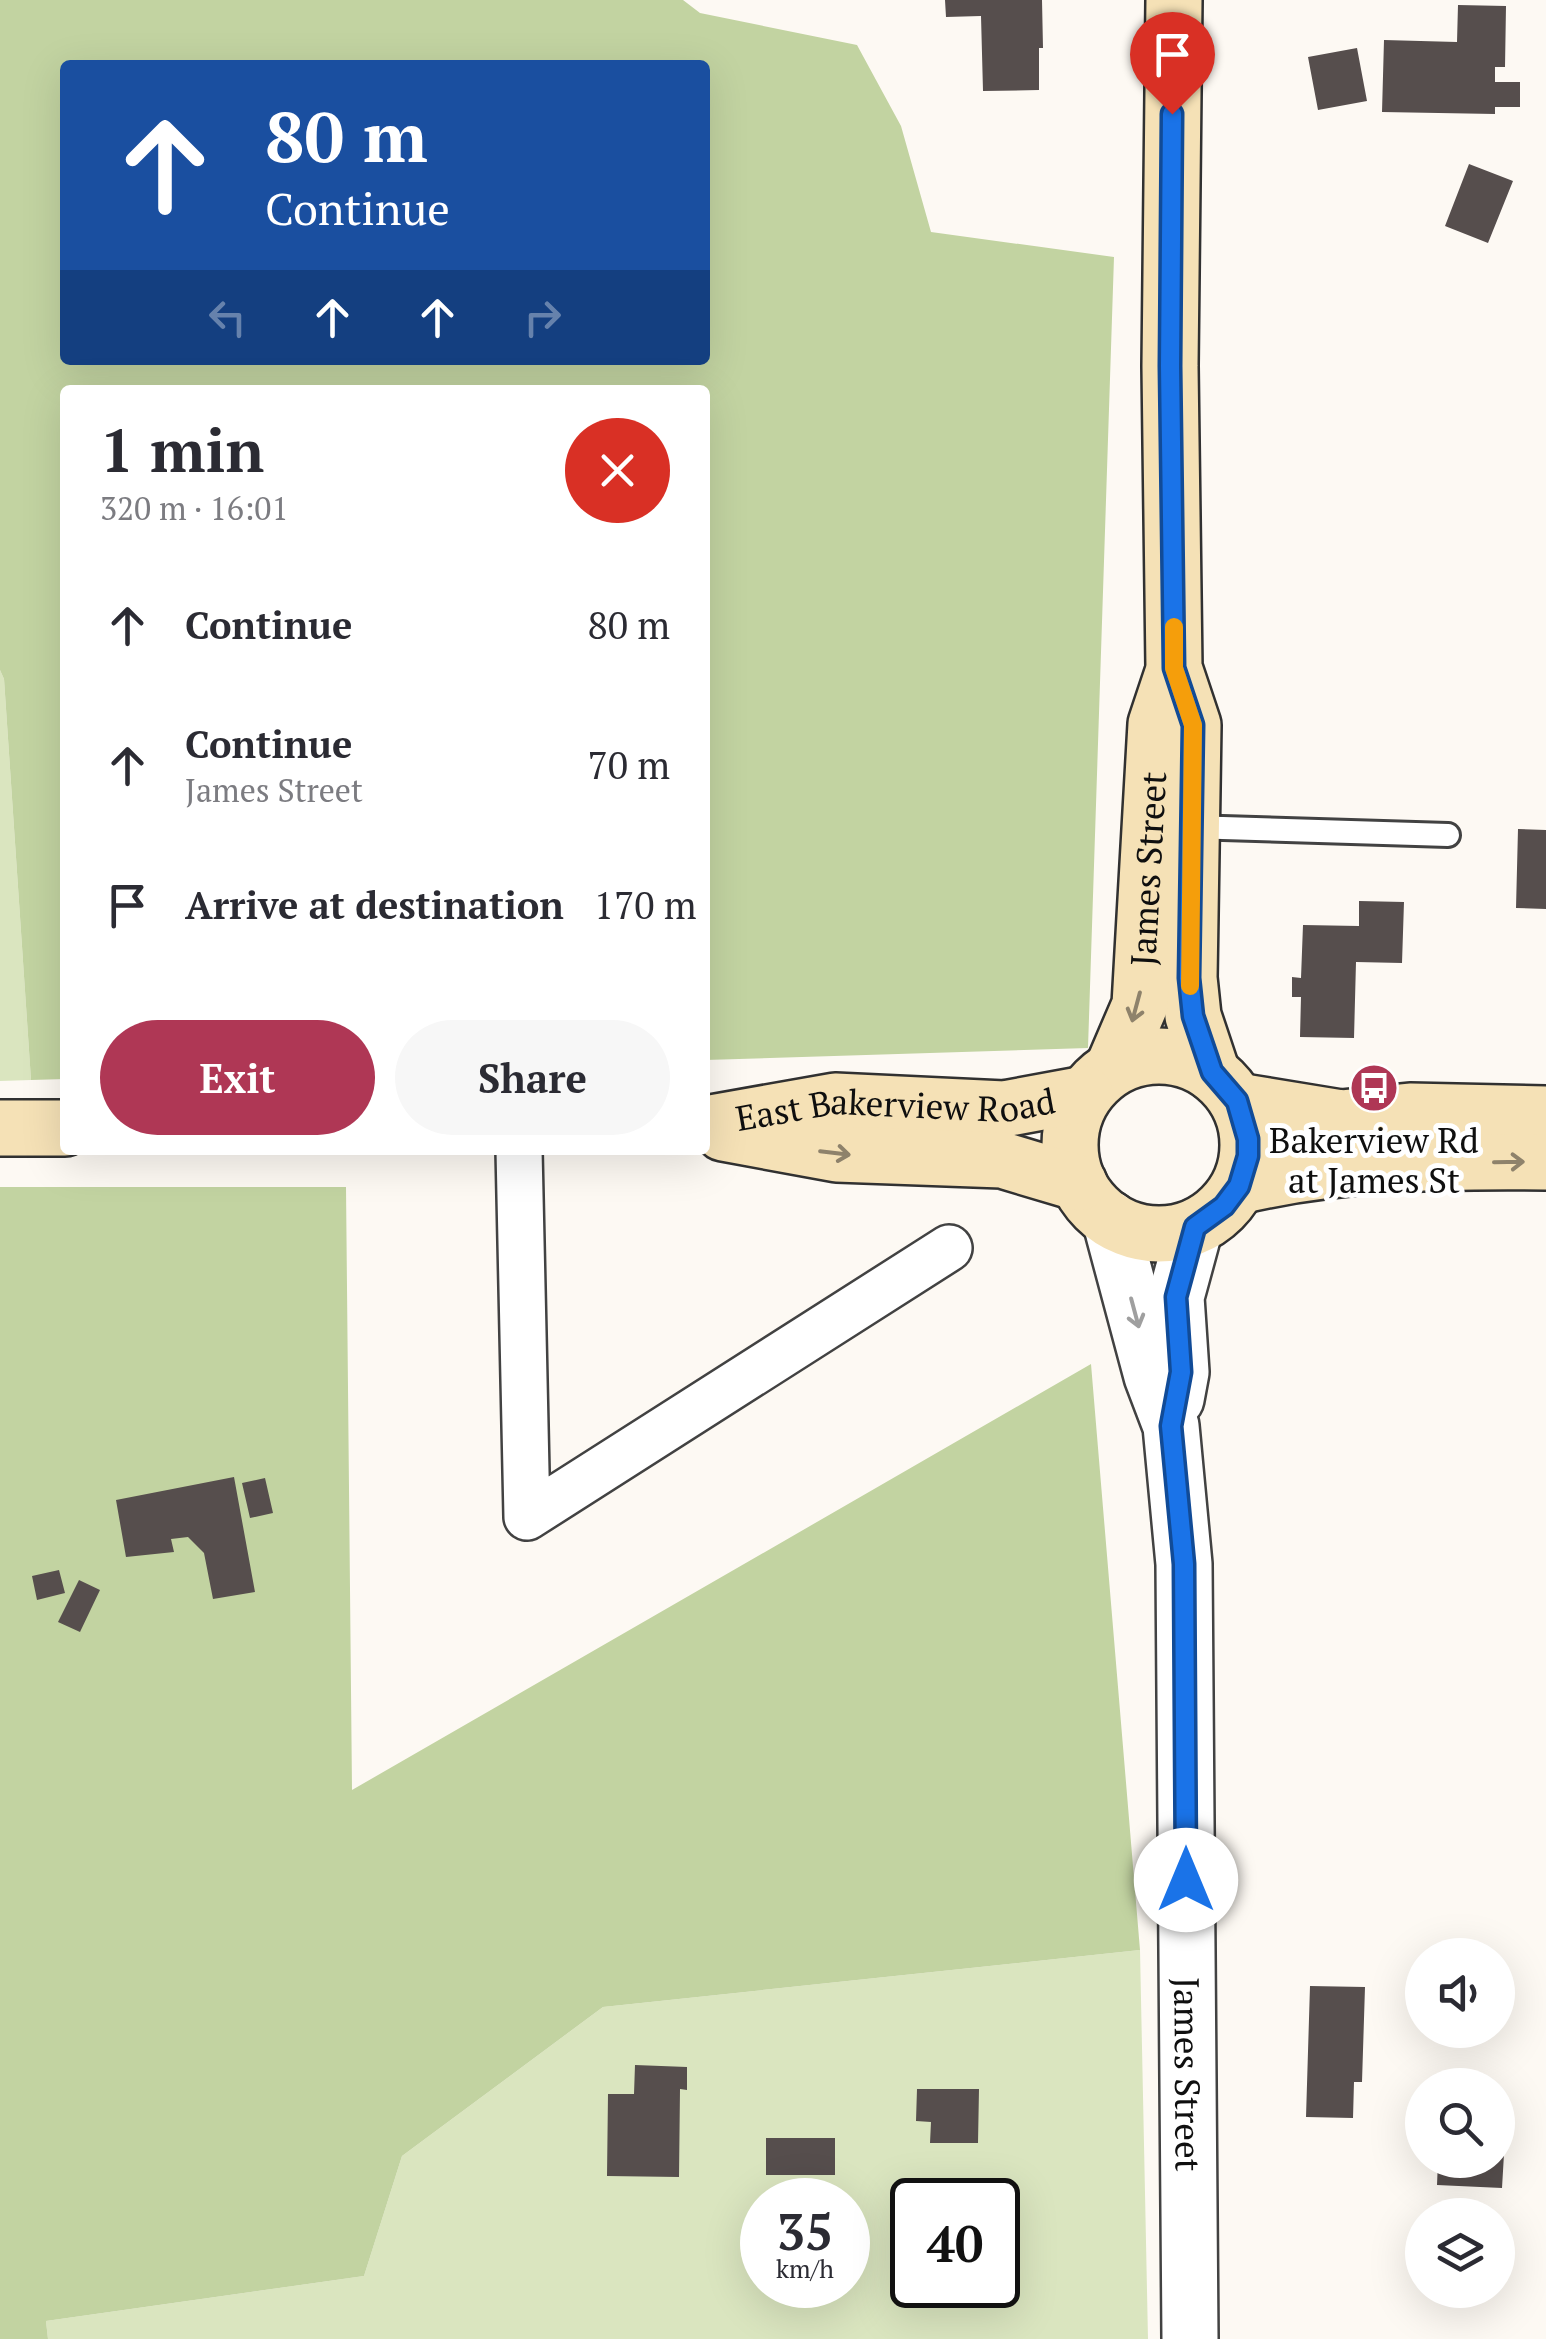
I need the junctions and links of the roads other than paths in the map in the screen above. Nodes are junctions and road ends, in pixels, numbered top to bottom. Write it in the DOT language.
graph roads {
  1 [pos="1174,0"];
  2 [pos="1174,668"];
  3 [pos="1192,826"];
  4 [pos="1448,835"];
  5 [pos="1148,860"];
  6 [pos="1099,1081"];
  7 [pos="1224,1087"];
  8 [pos="1546,1114"];
  9 [pos="710,1126"];
  10 [pos="0,1128"];
  11 [pos="60,1128"];
  12 [pos="710,1128"];
  13 [pos="519,1155"];
  14 [pos="1546,1162"];
  15 [pos="1239,1186"];
  16 [pos="1094,1201"];
  17 [pos="1195,1227"];
  18 [pos="949,1248"];
  19 [pos="1171,1426"];
  20 [pos="1190,2339"];
  1 -- 2 [label="main road, James Street"];
  2 -- 3 [label="main road, James Street"];
  2 -- 5 [label="main road, James Street"];
  3 -- 4 [label="lane"];
  3 -- 5 [label="lane"];
  3 -- 7 [label="main road, James Street"];
  5 -- 6 [label="main road, James Street, one-way"];
  6 -- 7 [label="main road"];
  6 -- 9 [label="main road, East Bakerview Road"];
  6 -- 16 [label="main road"];
  7 -- 8 [label="main road"];
  7 -- 15 [label="main road"];
  10 -- 11 [label="main road"];
  12 -- 16 [label="main road, East Bakerview Road, one-way"];
  13 -- 18 [label="street"];
  15 -- 14 [label="main road, one-way"];
  15 -- 17 [label="main road"];
  16 -- 17 [label="main road"];
  16 -- 19 [label="street, James Street, one-way"];
  17 -- 19 [label="street"];
  19 -- 20 [label="street, James Street"];
}
